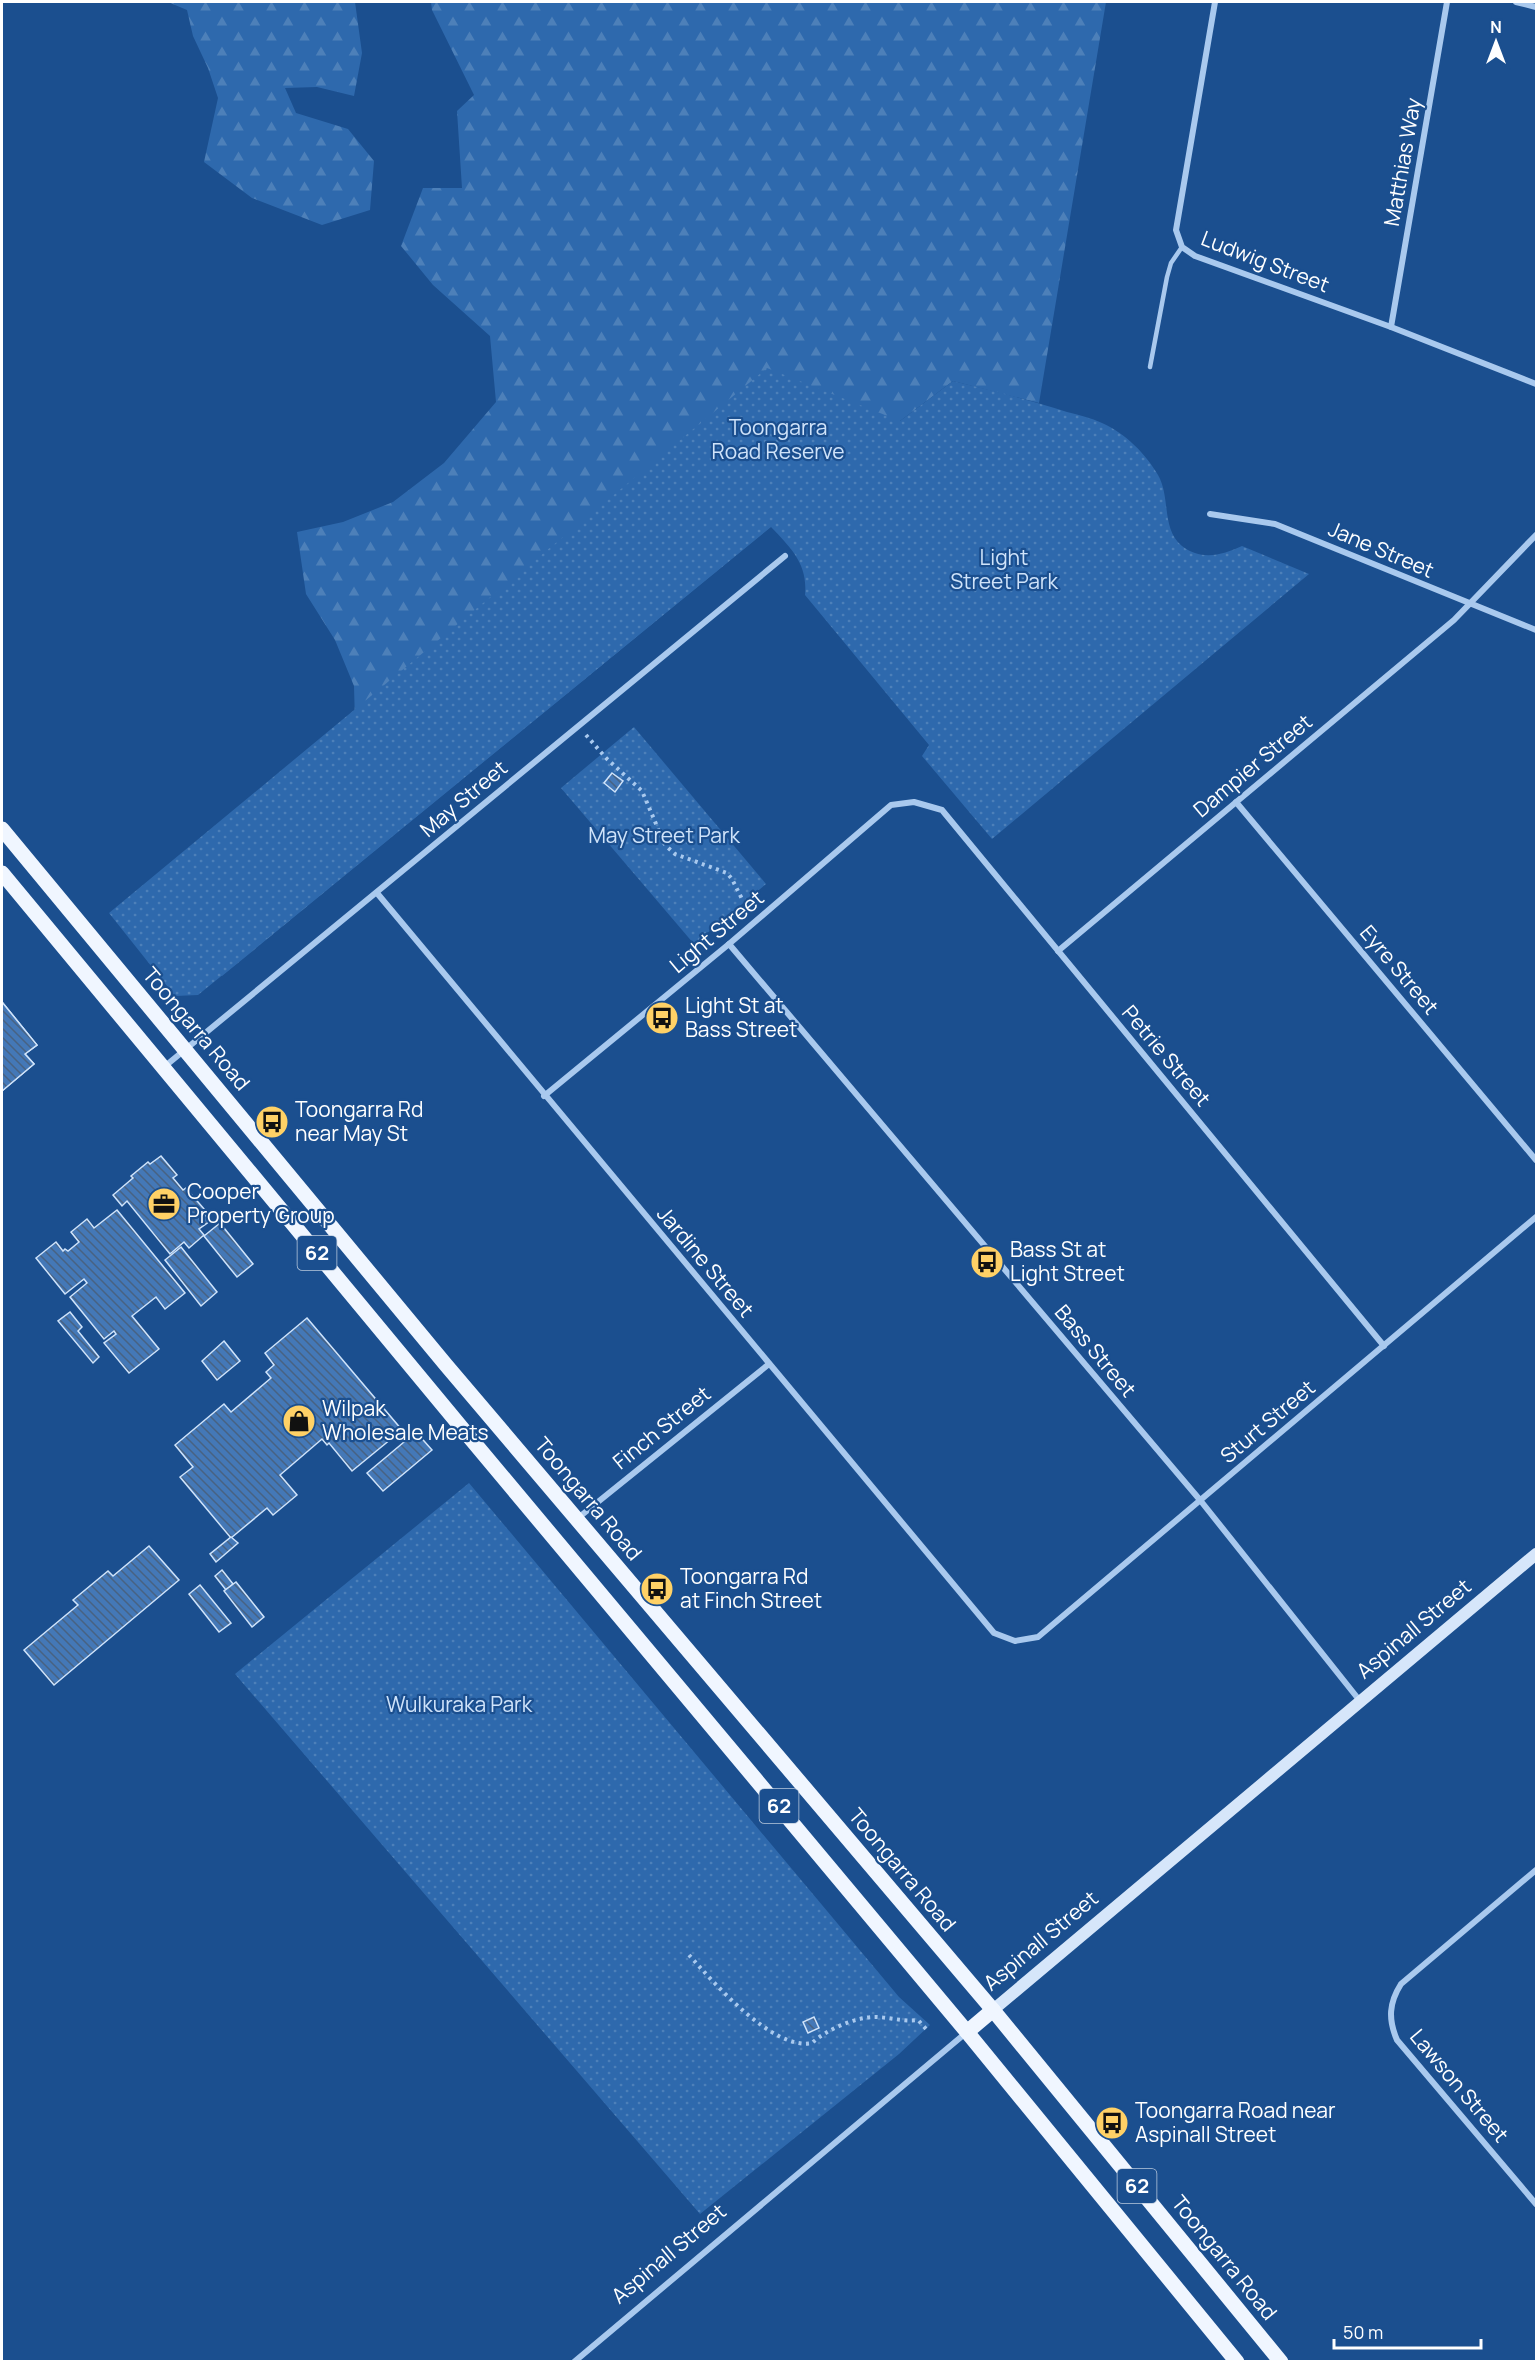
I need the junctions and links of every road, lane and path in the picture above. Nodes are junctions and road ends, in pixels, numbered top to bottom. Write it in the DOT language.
graph roads {
  1 [pos="1215,2"];
  2 [pos="1447,2"];
  3 [pos="1516,2"];
  4 [pos="1536,7"];
  5 [pos="1182,247"];
  6 [pos="1391,327"];
  7 [pos="1150,367"];
  8 [pos="1536,384"];
  9 [pos="1210,514"];
  10 [pos="1536,535"];
  11 [pos="785,556"];
  12 [pos="1469,605"];
  13 [pos="1536,630"];
  14 [pos="578,725"];
  15 [pos="914,802"];
  16 [pos="1236,802"];
  17 [pos="2,829"];
  18 [pos="2,873"];
  19 [pos="377,893"];
  20 [pos="766,912"];
  21 [pos="729,944"];
  22 [pos="1058,951"];
  23 [pos="185,1048"];
  24 [pos="164,1067"];
  25 [pos="544,1096"];
  26 [pos="1536,1160"];
  27 [pos="1536,1217"];
  28 [pos="1384,1346"];
  29 [pos="768,1364"];
  30 [pos="1200,1500"];
  31 [pos="577,1519"];
  32 [pos="1536,1554"];
  33 [pos="1015,1641"];
  34 [pos="1360,1701"];
  35 [pos="1536,1870"];
  36 [pos="689,1955"];
  37 [pos="993,2010"];
  38 [pos="922,2014"];
  39 [pos="918,2020"];
  40 [pos="927,2030"];
  41 [pos="967,2032"];
  42 [pos="1536,2204"];
  43 [pos="578,2360"];
  44 [pos="1238,2361"];
  45 [pos="1281,2361"];
  1 -- 5 [label="street, Ludwig Street"];
  2 -- 6 [label="street, Matthias Way"];
  3 -- 4 [label="street"];
  5 -- 6 [label="street, Ludwig Street"];
  5 -- 7 [label="lane"];
  6 -- 8 [label="street, Ludwig Street"];
  9 -- 12 [label="street, Jane Street"];
  10 -- 12 [label="street, Dampier Street"];
  11 -- 14 [label="street, May Street"];
  12 -- 13 [label="street, Jane Street"];
  12 -- 16 [label="street, Dampier Street"];
  14 -- 19 [label="street, May Street"];
  14 -- 20 [label="path"];
  15 -- 20 [label="street, Light Street"];
  15 -- 22 [label="street, Petrie Street"];
  16 -- 22 [label="street, Dampier Street"];
  16 -- 26 [label="street, Eyre Street"];
  17 -- 23 [label="main road, Toongarra Road / 62"];
  18 -- 24 [label="main road, 62"];
  19 -- 23 [label="street, May Street"];
  19 -- 25 [label="street, Jardine Street"];
  20 -- 21 [label="street, Light Street"];
  21 -- 25 [label="street, Light Street"];
  21 -- 30 [label="street, Bass Street"];
  22 -- 28 [label="street, Petrie Street"];
  23 -- 24 [label="street, May Street"];
  23 -- 31 [label="main road, Toongarra Road / 62"];
  24 -- 41 [label="main road, 62"];
  25 -- 29 [label="street, Jardine Street"];
  27 -- 28 [label="street, Sturt Street"];
  28 -- 30 [label="street, Sturt Street"];
  29 -- 31 [label="street, Finch Street"];
  29 -- 33 [label="street, Jardine Street"];
  30 -- 33 [label="street, Sturt Street"];
  30 -- 34 [label="street, Bass Street"];
  31 -- 37 [label="main road, Toongarra Road / 62"];
  32 -- 34 [label="main road, Aspinall Street"];
  34 -- 37 [label="main road, Aspinall Street"];
  35 -- 42 [label="street, Lawson Street"];
  36 -- 39 [label="path"];
  37 -- 41 [label="main road, Aspinall Street"];
  37 -- 45 [label="main road, Toongarra Road / 62"];
  38 -- 39 [label="path"];
  39 -- 40 [label="path"];
  41 -- 43 [label="street, Aspinall Street"];
  41 -- 44 [label="main road, 62"];
}
